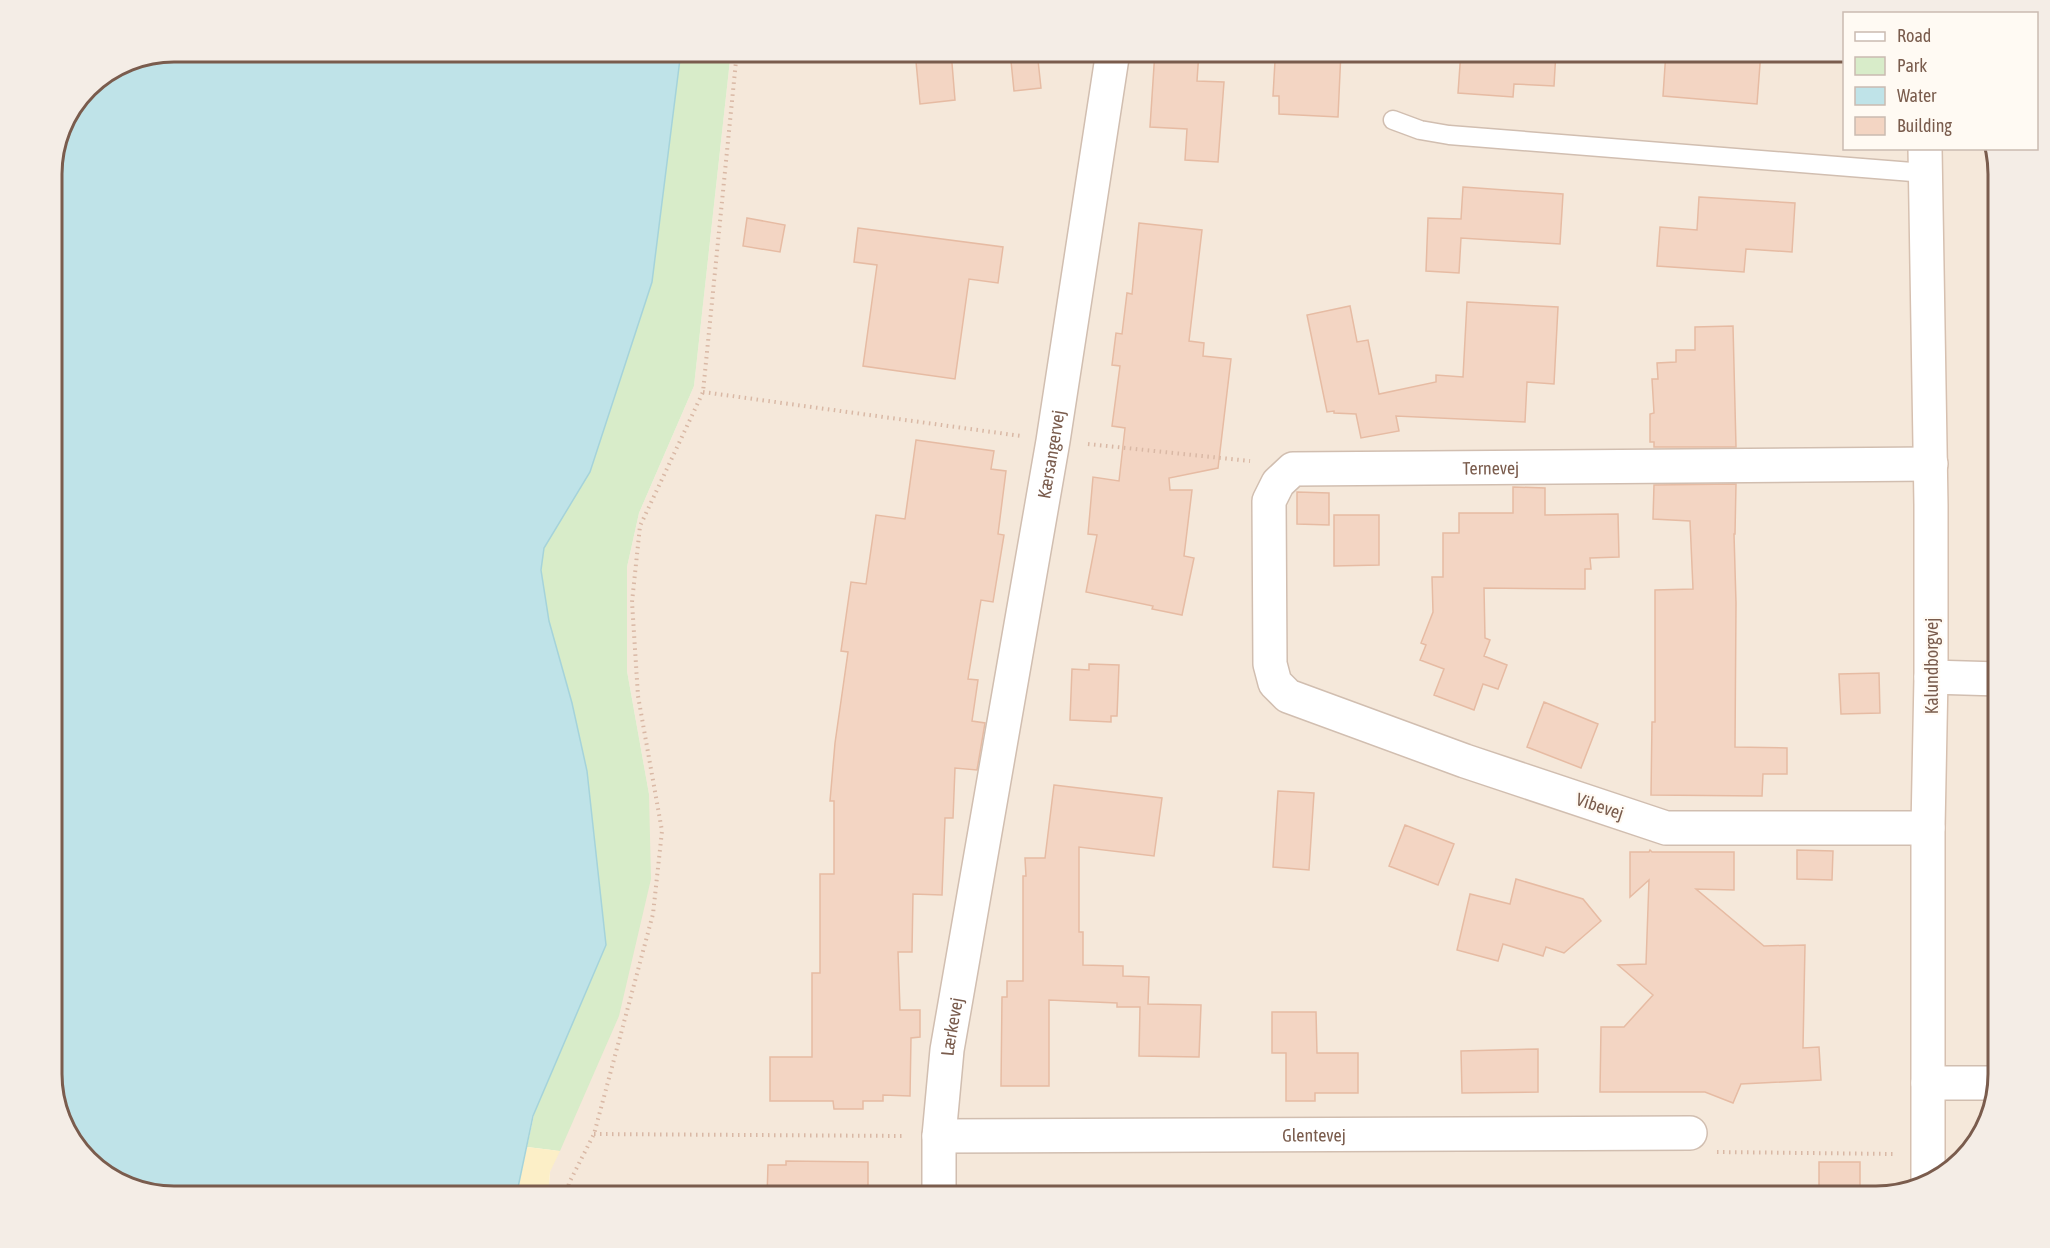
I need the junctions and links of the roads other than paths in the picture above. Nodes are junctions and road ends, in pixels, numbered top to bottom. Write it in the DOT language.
graph roads {
  1 [pos="1111,62"];
  2 [pos="1393,120"];
  3 [pos="1925,161"];
  4 [pos="1931,464"];
  5 [pos="1931,677"];
  6 [pos="1988,678"];
  7 [pos="1288,696"];
  8 [pos="1928,828"];
  9 [pos="981,857"];
  10 [pos="1928,1083"];
  11 [pos="1988,1083"];
  12 [pos="1690,1133"];
  13 [pos="939,1136"];
  14 [pos="1928,1168"];
  15 [pos="939,1186"];
  1 -- 9 [label="street, Kærsangervej"];
  2 -- 3 [label="lane"];
  3 -- 4 [label="street, Kalundborgvej"];
  4 -- 5 [label="street, Kalundborgvej"];
  4 -- 7 [label="street, Ternevej"];
  5 -- 6 [label="street"];
  5 -- 8 [label="street, Kalundborgvej"];
  7 -- 8 [label="street, Vibevej"];
  8 -- 10 [label="street, Kalundborgvej"];
  9 -- 13 [label="street, Lærkevej"];
  10 -- 11 [label="street"];
  10 -- 14 [label="street, Kalundborgvej"];
  12 -- 13 [label="street, Glentevej"];
  13 -- 15 [label="street, Lærkevej"];
}
